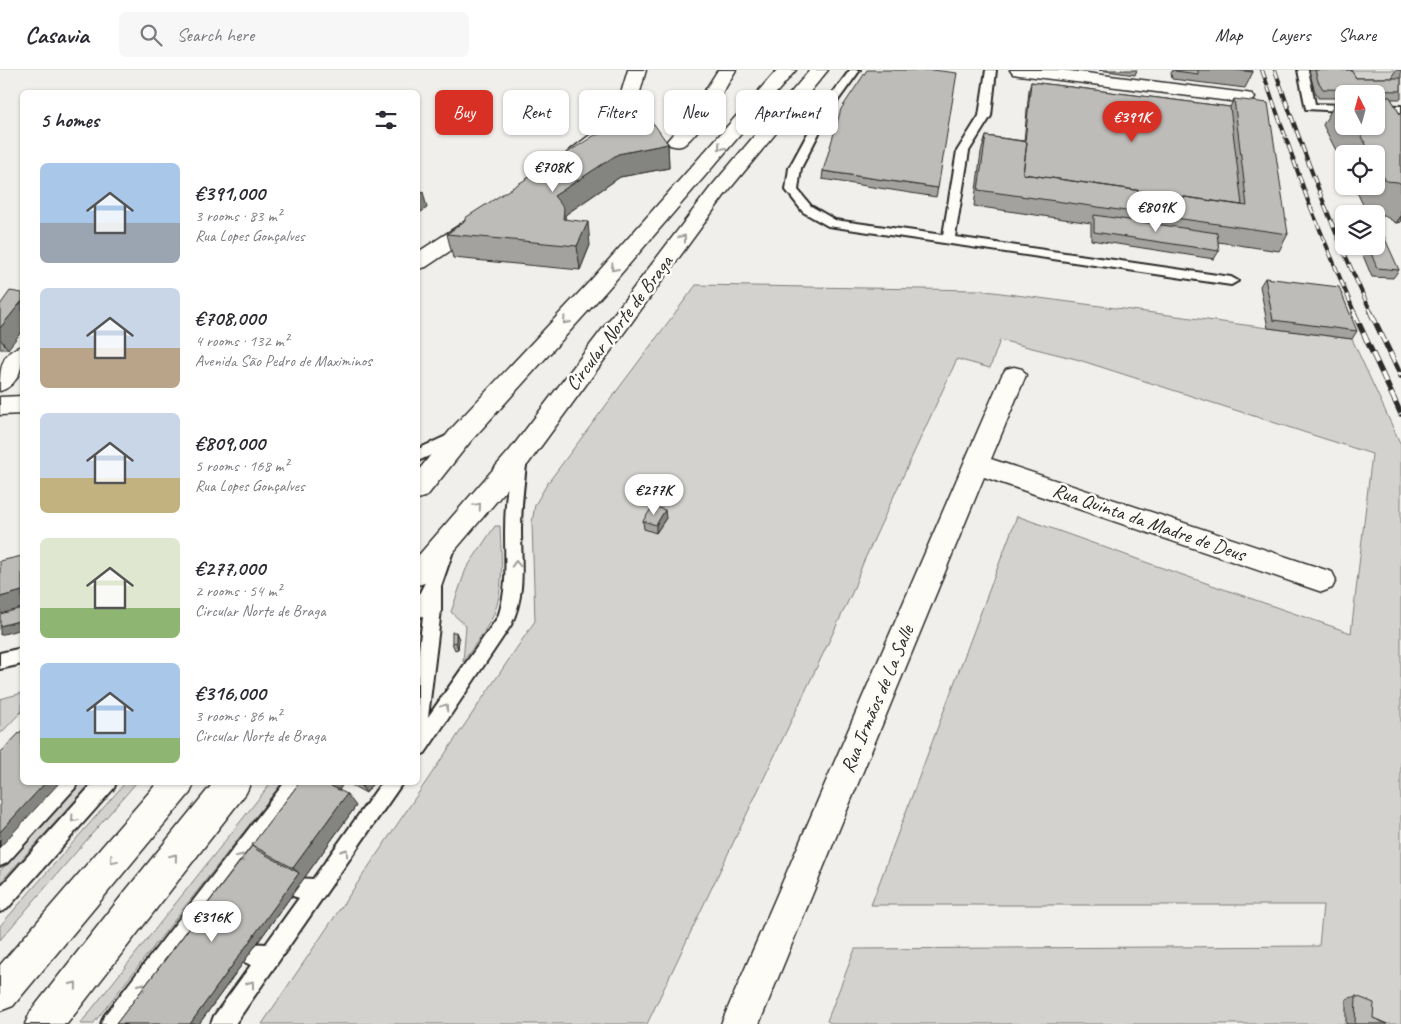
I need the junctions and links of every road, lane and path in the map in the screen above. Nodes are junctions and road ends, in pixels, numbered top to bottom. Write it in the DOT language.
graph roads {
  1 [pos="637,70"];
  2 [pos="727,70"];
  3 [pos="788,70"];
  4 [pos="819,70"];
  5 [pos="856,70"];
  6 [pos="991,70"];
  7 [pos="1019,70"];
  8 [pos="1303,70"];
  9 [pos="1246,98"];
  10 [pos="1310,107"];
  11 [pos="1335,108"];
  12 [pos="1385,108"];
  13 [pos="1401,109"];
  14 [pos="677,141"];
  15 [pos="558,168"];
  16 [pos="498,209"];
  17 [pos="948,240"];
  18 [pos="420,261"];
  19 [pos="1231,281"];
  20 [pos="20,357"];
  21 [pos="1014,375"];
  22 [pos="0,382"];
  23 [pos="20,405"];
  24 [pos="0,406"];
  25 [pos="461,435"];
  26 [pos="420,455"];
  27 [pos="519,457"];
  28 [pos="976,464"];
  29 [pos="420,487"];
  30 [pos="425,580"];
  31 [pos="1322,580"];
  32 [pos="420,601"];
  33 [pos="20,656"];
  34 [pos="0,661"];
  35 [pos="420,709"];
  36 [pos="420,744"];
  37 [pos="65,785"];
  38 [pos="104,785"];
  39 [pos="176,785"];
  40 [pos="232,785"];
  41 [pos="295,785"];
  42 [pos="391,785"];
  43 [pos="0,856"];
  44 [pos="297,888"];
  45 [pos="318,889"];
  46 [pos="0,902"];
  47 [pos="249,954"];
  48 [pos="271,956"];
  49 [pos="0,993"];
  50 [pos="119,1021"];
  51 [pos="44,1024"];
  52 [pos="222,1024"];
  53 [pos="740,1024"];
  1 -- 15 [label="main road"];
  2 -- 14 [label="main road"];
  3 -- 25 [label="main road, Circular Norte de Braga, one-way"];
  27 -- 4 [label="main road, Circular Norte de Braga, one-way"];
  5 -- 17 [label="lane"];
  6 -- 17 [label="lane"];
  7 -- 9 [label="main road"];
  8 -- 10 [label="lane"];
  10 -- 11 [label="lane"];
  12 -- 13 [label="lane"];
  16 -- 18 [label="main road"];
  17 -- 19 [label="lane"];
  20 -- 22 [label="main road"];
  21 -- 28 [label="main road, Rua Irmãos de La Salle"];
  23 -- 24 [label="main road"];
  25 -- 26 [label="lane"];
  25 -- 29 [label="main road, Circular Norte de Braga"];
  30 -- 27 [label="main road, Circular Norte de Braga, one-way"];
  36 -- 27 [label="lane, one-way"];
  28 -- 31 [label="main road, Rua Quinta da Madre de Deus"];
  28 -- 53 [label="main road, Rua Irmãos de La Salle"];
  30 -- 32 [label="lane"];
  30 -- 35 [label="lane"];
  33 -- 34 [label="lane"];
  37 -- 43 [label="lane"];
  38 -- 46 [label="lane, one-way"];
  39 -- 49 [label="main road, one-way"];
  51 -- 40 [label="main road, one-way"];
  50 -- 41 [label="lane, one-way"];
  45 -- 42 [label="lane, one-way"];
  44 -- 45 [label="lane"];
  45 -- 48 [label="lane"];
  47 -- 48 [label="lane"];
  52 -- 48 [label="lane, one-way"];
}
